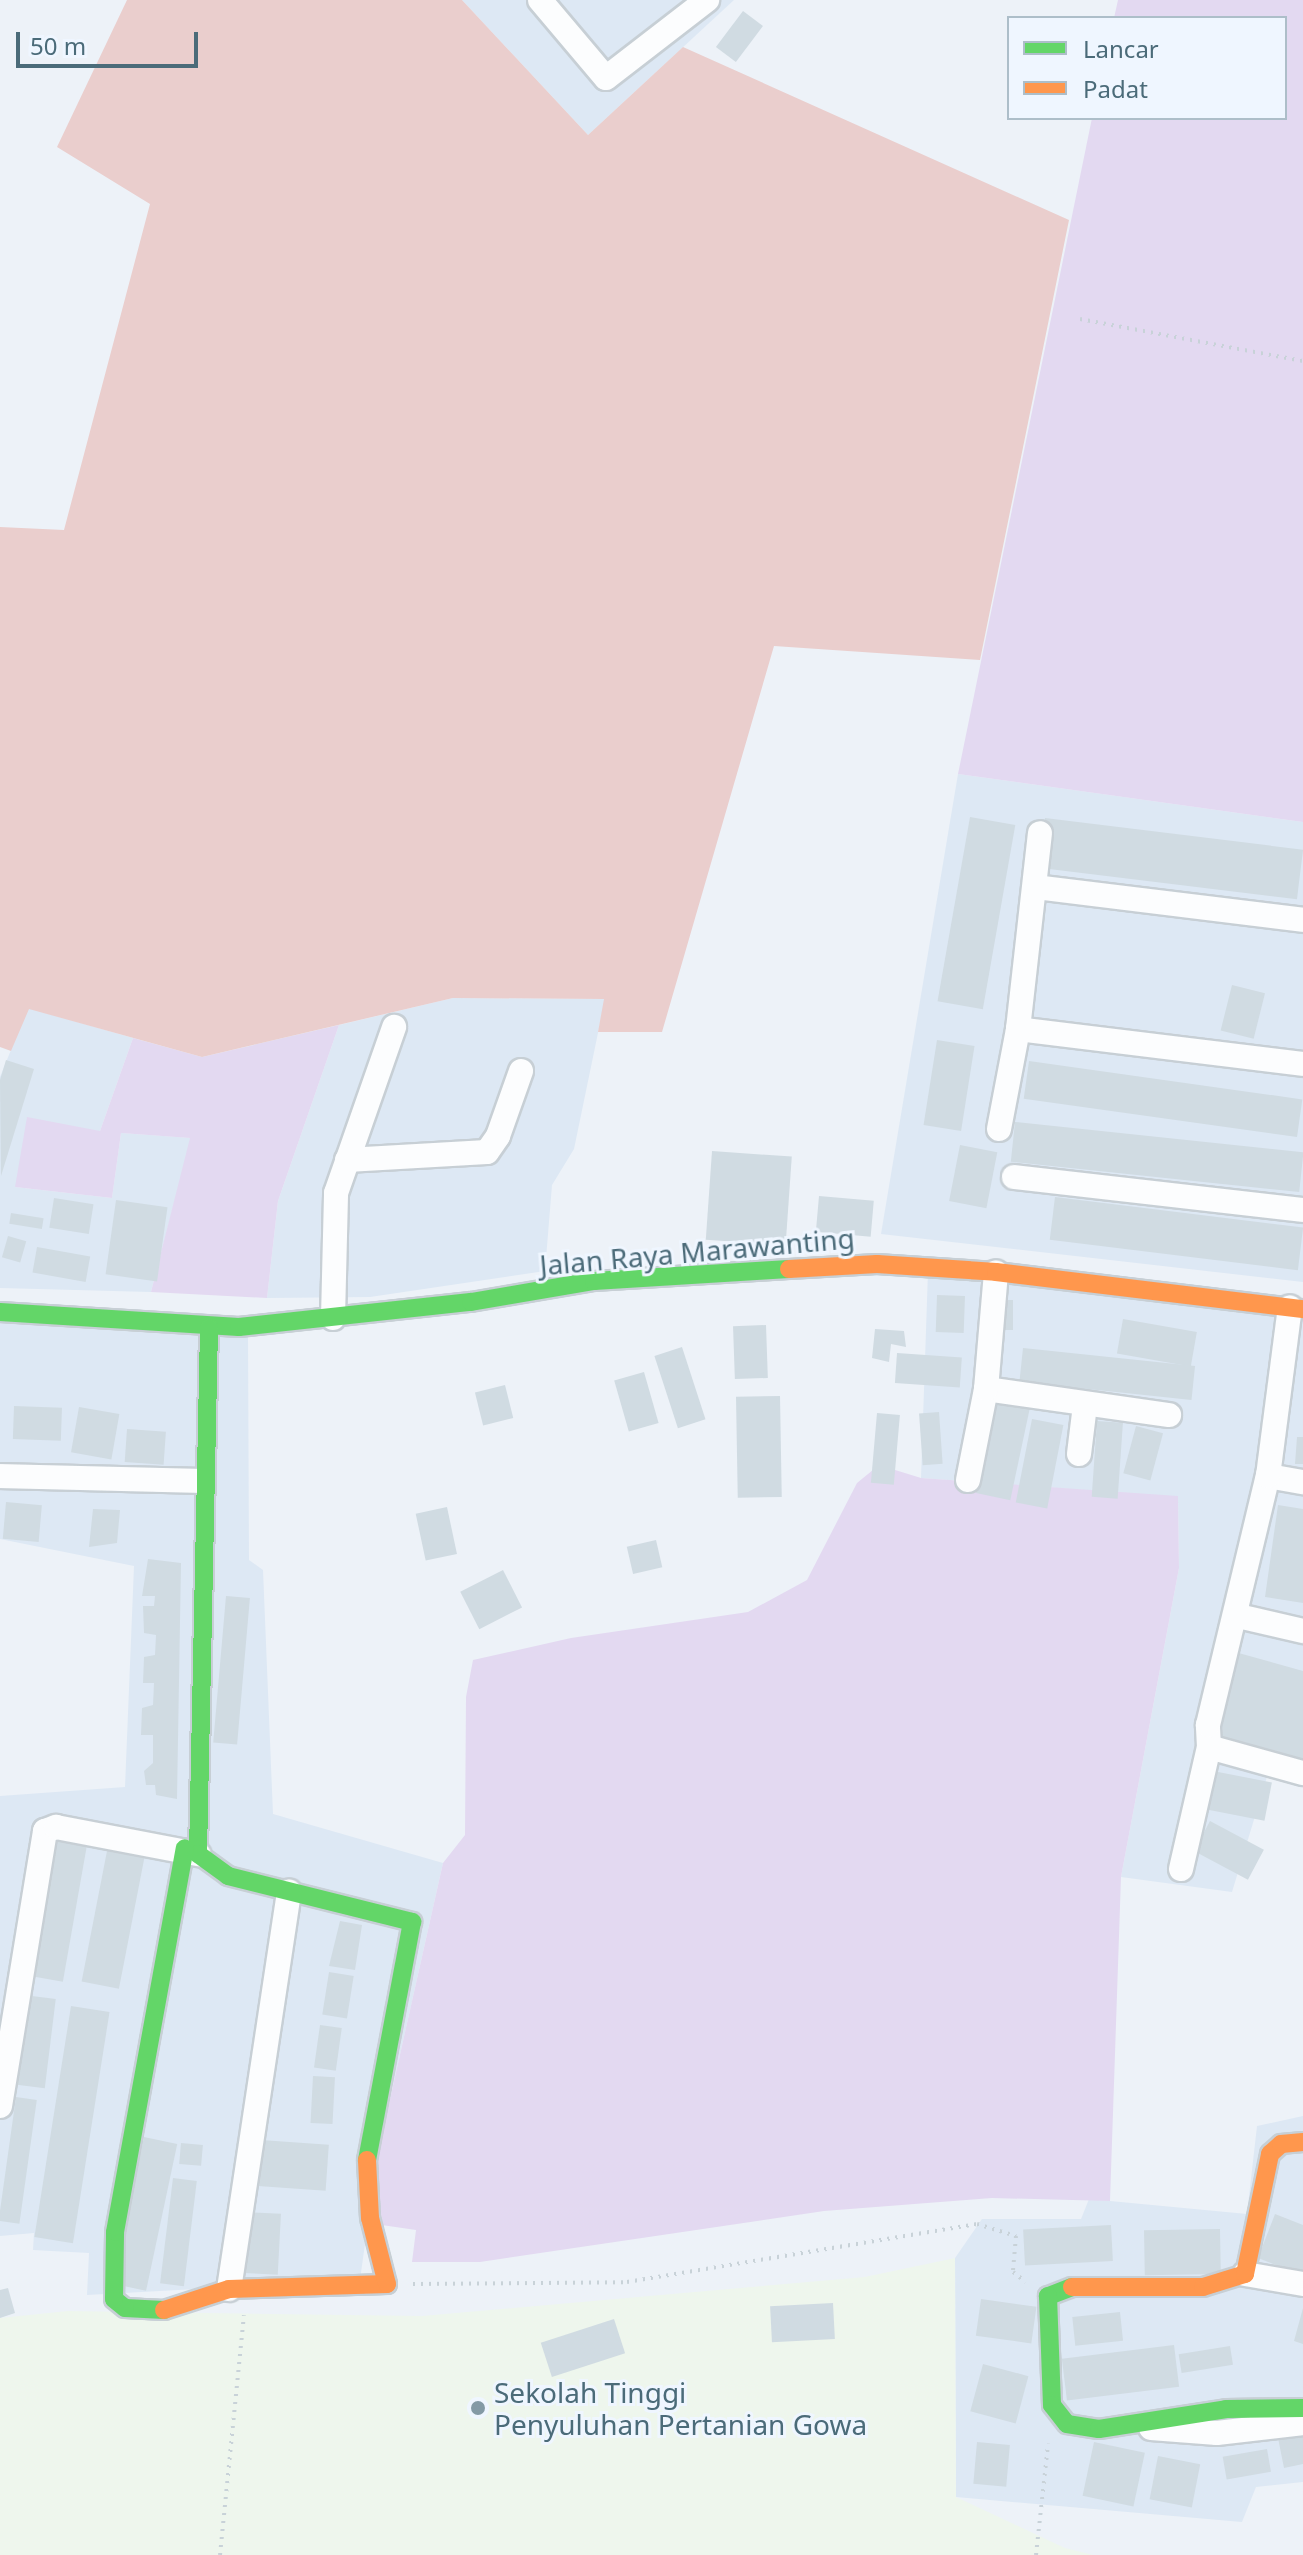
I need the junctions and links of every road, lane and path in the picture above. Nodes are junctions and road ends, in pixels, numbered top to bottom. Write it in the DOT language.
graph roads {
  1 [pos="540,0"];
  2 [pos="691,5"];
  3 [pos="1080,319"];
  4 [pos="1303,361"];
  5 [pos="1040,833"];
  6 [pos="1036,887"];
  7 [pos="1303,920"];
  8 [pos="394,1027"];
  9 [pos="1018,1029"];
  10 [pos="1303,1064"];
  11 [pos="521,1071"];
  12 [pos="999,1129"];
  13 [pos="347,1160"];
  14 [pos="1014,1177"];
  15 [pos="1303,1210"];
  16 [pos="996,1272"];
  17 [pos="1297,1308"];
  18 [pos="0,1312"];
  19 [pos="333,1318"];
  20 [pos="209,1328"];
  21 [pos="986,1389"];
  22 [pos="1085,1405"];
  23 [pos="1169,1415"];
  24 [pos="1079,1454"];
  25 [pos="0,1476"];
  26 [pos="1268,1476"];
  27 [pos="968,1480"];
  28 [pos="202,1481"];
  29 [pos="1303,1482"];
  30 [pos="1238,1616"];
  31 [pos="1303,1631"];
  32 [pos="1209,1747"];
  33 [pos="1303,1773"];
  34 [pos="192,1851"];
  35 [pos="1181,1869"];
  36 [pos="289,1891"];
  37 [pos="0,2106"];
  38 [pos="1303,2142"];
  39 [pos="1245,2274"];
  40 [pos="387,2284"];
  41 [pos="1303,2284"];
  42 [pos="238,2289"];
  43 [pos="1054,2289"];
  44 [pos="1052,2405"];
  45 [pos="1303,2408"];
  46 [pos="1303,2423"];
  47 [pos="1138,2426"];
  48 [pos="220,2555"];
  49 [pos="1036,2555"];
  1 -- 2 [label="street"];
  3 -- 4 [label="path"];
  5 -- 6 [label="street"];
  6 -- 7 [label="street"];
  6 -- 9 [label="street"];
  8 -- 13 [label="street"];
  9 -- 10 [label="street"];
  9 -- 12 [label="street"];
  11 -- 13 [label="street"];
  13 -- 19 [label="street"];
  14 -- 15 [label="street"];
  16 -- 17 [label="street, Jalan Raya Marawanting"];
  16 -- 19 [label="street, Jalan Raya Marawanting"];
  16 -- 21 [label="street"];
  17 -- 26 [label="street"];
  18 -- 20 [label="street, Jalan Raya Marawanting"];
  19 -- 20 [label="street, Jalan Raya Marawanting"];
  20 -- 28 [label="street"];
  21 -- 22 [label="street"];
  21 -- 27 [label="street"];
  22 -- 23 [label="street"];
  22 -- 24 [label="street"];
  25 -- 28 [label="street"];
  26 -- 29 [label="street"];
  26 -- 30 [label="street"];
  28 -- 34 [label="street"];
  30 -- 31 [label="street"];
  30 -- 32 [label="street"];
  32 -- 33 [label="street"];
  32 -- 35 [label="street"];
  34 -- 36 [label="street"];
  34 -- 37 [label="street"];
  34 -- 42 [label="street"];
  36 -- 40 [label="street"];
  36 -- 42 [label="street"];
  38 -- 39 [label="street"];
  39 -- 41 [label="street"];
  39 -- 43 [label="street"];
  40 -- 42 [label="street"];
  40 -- 43 [label="path"];
  42 -- 48 [label="path"];
  43 -- 44 [label="street"];
  44 -- 47 [label="street"];
  44 -- 49 [label="path"];
  45 -- 47 [label="street"];
  46 -- 47 [label="street"];
}
